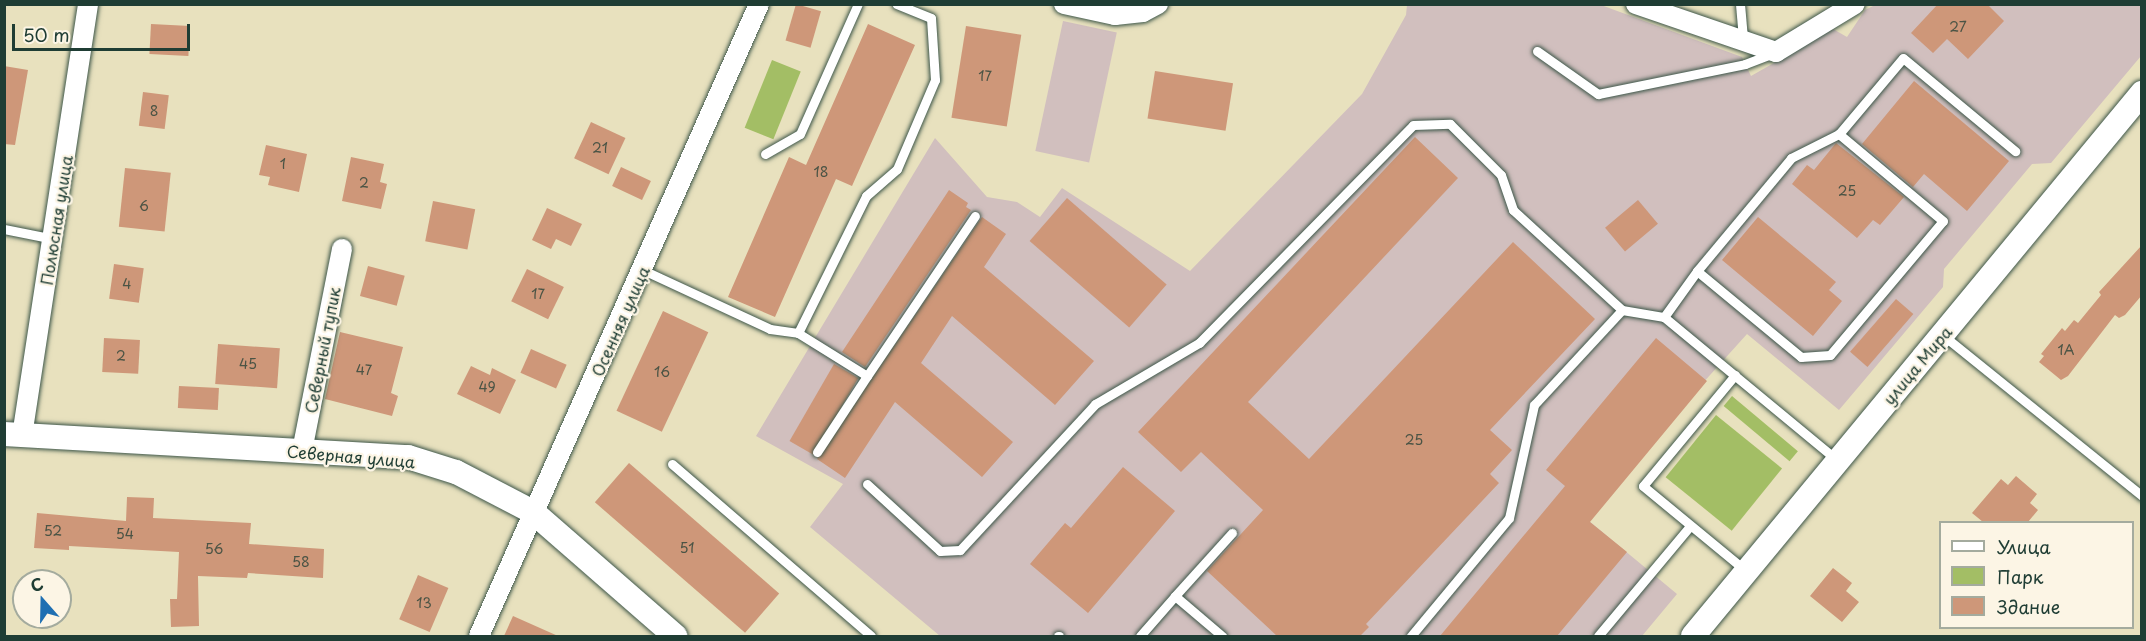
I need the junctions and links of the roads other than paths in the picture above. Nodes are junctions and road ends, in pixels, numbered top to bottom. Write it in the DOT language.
graph roads {
  1 [pos="88,4"];
  2 [pos="759,4"];
  3 [pos="858,4"];
  4 [pos="897,4"];
  5 [pos="1064,4"];
  6 [pos="1158,4"];
  7 [pos="1636,4"];
  8 [pos="1740,4"];
  9 [pos="1855,4"];
  10 [pos="1743,38"];
  11 [pos="1537,51"];
  12 [pos="1776,52"];
  13 [pos="2142,93"];
  14 [pos="1839,134"];
  15 [pos="2015,151"];
  16 [pos="765,154"];
  17 [pos="975,216"];
  18 [pos="4,229"];
  19 [pos="54,239"];
  20 [pos="342,249"];
  21 [pos="643,270"];
  22 [pos="1697,271"];
  23 [pos="1623,310"];
  24 [pos="1664,317"];
  25 [pos="798,333"];
  26 [pos="1942,334"];
  27 [pos="1735,375"];
  28 [pos="867,376"];
  29 [pos="13,435"];
  30 [pos="302,451"];
  31 [pos="817,453"];
  32 [pos="1838,461"];
  33 [pos="672,464"];
  34 [pos="867,484"];
  35 [pos="2142,496"];
  36 [pos="533,512"];
  37 [pos="1690,526"];
  38 [pos="1232,533"];
  39 [pos="1747,572"];
  40 [pos="1175,596"];
  41 [pos="479,636"];
  42 [pos="675,636"];
  43 [pos="872,636"];
  44 [pos="1140,636"];
  45 [pos="1222,636"];
  46 [pos="1411,636"];
  47 [pos="1598,636"];
  48 [pos="1693,636"];
  1 -- 19 [label="street, Полюсная улица"];
  2 -- 21 [label="street, Осенняя улица"];
  3 -- 16 [label="lane"];
  4 -- 25 [label="lane"];
  5 -- 6 [label="street"];
  7 -- 10 [label="street"];
  8 -- 10 [label="lane"];
  9 -- 12 [label="street"];
  10 -- 12 [label="street"];
  11 -- 12 [label="lane"];
  13 -- 26 [label="street, улица Мира"];
  14 -- 15 [label="lane"];
  14 -- 22 [label="lane"];
  14 -- 22 [label="lane"];
  17 -- 28 [label="lane"];
  18 -- 19 [label="lane"];
  19 -- 29 [label="street, Полюсная улица"];
  20 -- 30 [label="street, Северный тупик"];
  21 -- 25 [label="lane"];
  21 -- 36 [label="street, Осенняя улица"];
  22 -- 24 [label="lane"];
  23 -- 24 [label="lane"];
  23 -- 34 [label="lane"];
  23 -- 46 [label="lane"];
  24 -- 27 [label="lane"];
  25 -- 28 [label="lane"];
  26 -- 32 [label="street, улица Мира"];
  26 -- 35 [label="lane"];
  27 -- 32 [label="lane"];
  27 -- 37 [label="lane"];
  28 -- 31 [label="lane"];
  29 -- 30 [label="street, Северная улица"];
  30 -- 36 [label="street, Северная улица"];
  32 -- 39 [label="street, улица Мира"];
  33 -- 43 [label="lane"];
  36 -- 41 [label="street, Осенняя улица"];
  36 -- 42 [label="street, Северная улица"];
  37 -- 39 [label="lane"];
  37 -- 47 [label="lane"];
  38 -- 40 [label="lane"];
  39 -- 48 [label="street, улица Мира"];
  40 -- 44 [label="lane"];
  40 -- 45 [label="lane"];
}
